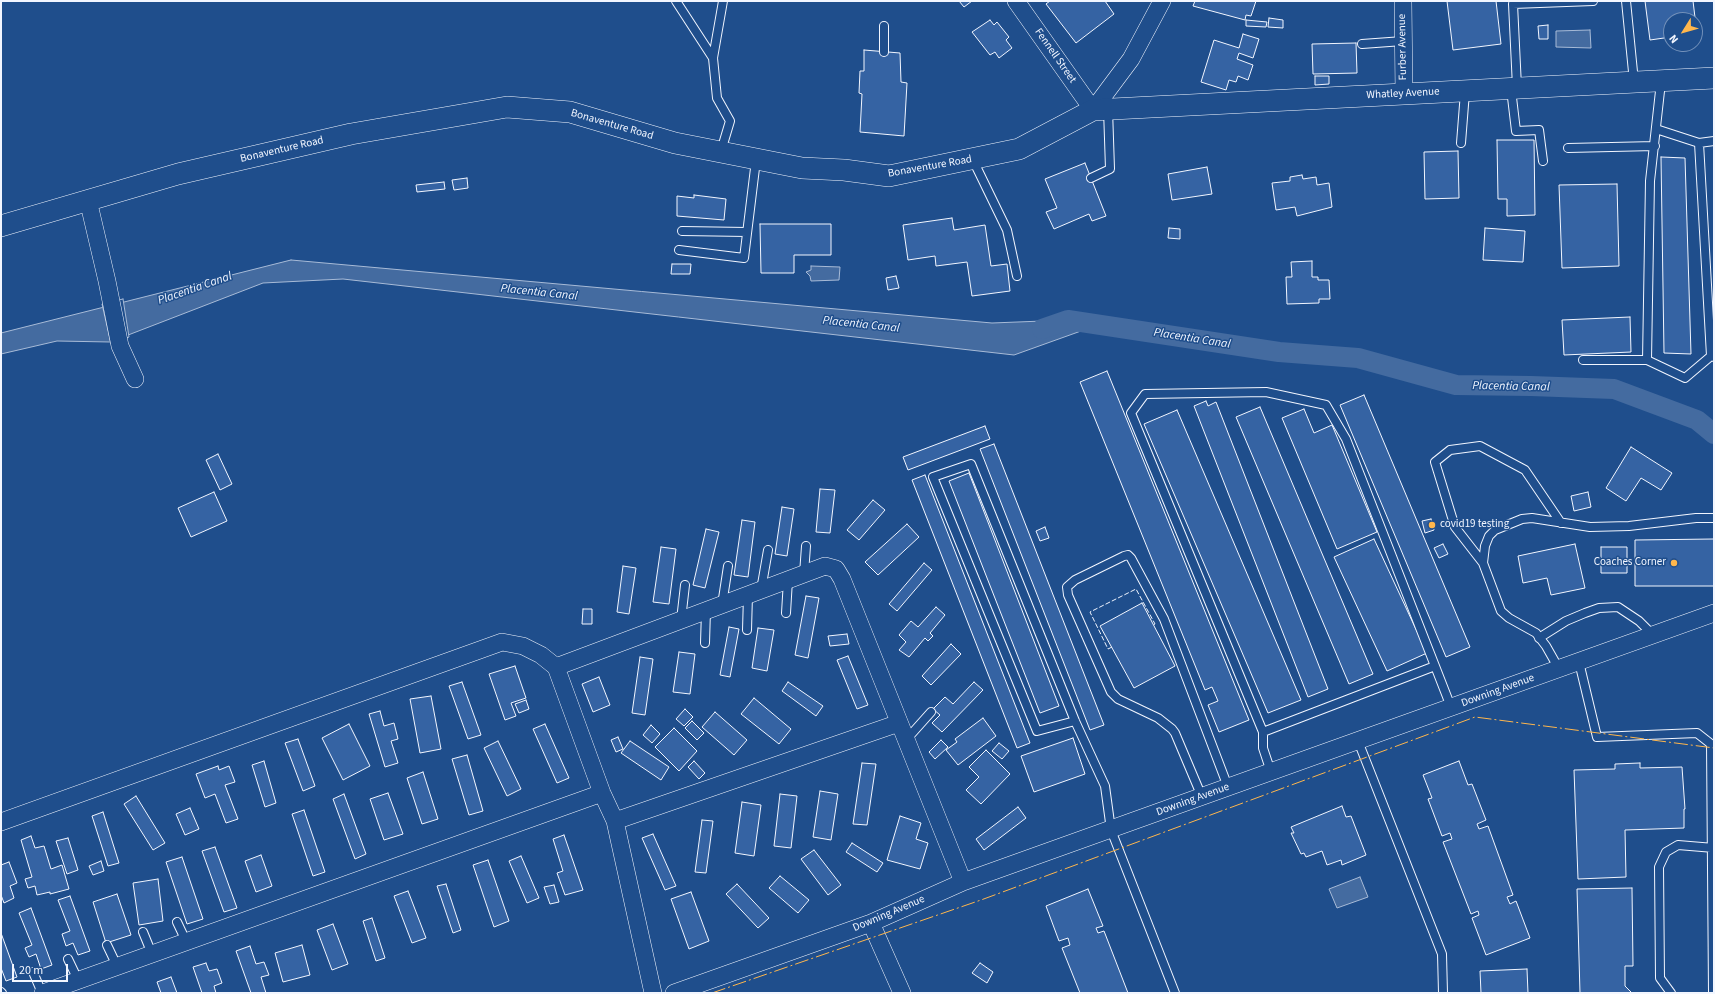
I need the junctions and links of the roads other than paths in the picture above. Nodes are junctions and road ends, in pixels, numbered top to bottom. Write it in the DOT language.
graph roads {
  1 [pos="676,1"];
  2 [pos="723,1"];
  3 [pos="1016,1"];
  4 [pos="1162,1"];
  5 [pos="1402,1"];
  6 [pos="1593,1"];
  7 [pos="1626,1"];
  8 [pos="884,26"];
  9 [pos="1403,42"];
  10 [pos="1362,44"];
  11 [pos="884,52"];
  12 [pos="713,58"];
  13 [pos="1714,78"];
  14 [pos="1661,81"];
  15 [pos="1634,82"];
  16 [pos="1514,88"];
  17 [pos="1465,91"];
  18 [pos="1404,94"];
  19 [pos="1100,110"];
  20 [pos="1656,129"];
  21 [pos="1714,141"];
  22 [pos="1461,143"];
  23 [pos="1699,144"];
  24 [pos="1655,146"];
  25 [pos="1568,148"];
  26 [pos="720,152"];
  27 [pos="756,159"];
  28 [pos="972,159"];
  29 [pos="1543,161"];
  30 [pos="1091,178"];
  31 [pos="88,200"];
  32 [pos="1,226"];
  33 [pos="682,230"];
  34 [pos="747,232"];
  35 [pos="678,250"];
  36 [pos="1017,276"];
  37 [pos="1712,356"];
  38 [pos="1583,360"];
  39 [pos="1647,360"];
  40 [pos="135,379"];
  41 [pos="1714,518"];
  42 [pos="1561,523"];
  43 [pos="806,546"];
  44 [pos="768,550"];
  45 [pos="1483,563"];
  46 [pos="728,566"];
  47 [pos="804,574"];
  48 [pos="788,580"];
  49 [pos="685,585"];
  50 [pos="755,592"];
  51 [pos="722,605"];
  52 [pos="706,610"];
  53 [pos="786,613"];
  54 [pos="1714,613"];
  55 [pos="681,620"];
  56 [pos="747,630"];
  57 [pos="1653,635"];
  58 [pos="1540,638"];
  59 [pos="705,643"];
  60 [pos="1580,662"];
  61 [pos="1435,666"];
  62 [pos="556,667"];
  63 [pos="1559,669"];
  64 [pos="1451,708"];
  65 [pos="932,712"];
  66 [pos="1075,721"];
  67 [pos="899,723"];
  68 [pos="1263,732"];
  69 [pos="906,740"];
  70 [pos="1358,741"];
  71 [pos="1271,772"];
  72 [pos="1228,787"];
  73 [pos="602,793"];
  74 [pos="1202,797"];
  75 [pos="615,821"];
  76 [pos="1,822"];
  77 [pos="1111,830"];
  78 [pos="1713,848"];
  79 [pos="963,882"];
  80 [pos="177,922"];
  81 [pos="871,923"];
  82 [pos="144,932"];
  83 [pos="186,941"];
  84 [pos="107,945"];
  85 [pos="152,954"];
  86 [pos="68,959"];
  87 [pos="117,966"];
  88 [pos="33,972"];
  89 [pos="78,980"];
  90 [pos="43,993"];
  91 [pos="653,993"];
  92 [pos="674,993"];
  93 [pos="902,993"];
  94 [pos="1175,993"];
  95 [pos="1443,993"];
  96 [pos="1671,993"];
  97 [pos="1713,993"];
  1 -- 12 [label="lane"];
  2 -- 12 [label="lane"];
  3 -- 19 [label="street, Fennell Street"];
  4 -- 19 [label="street, Bonaventure Road"];
  5 -- 9 [label="street, Furber Avenue"];
  6 -- 16 [label="lane"];
  7 -- 15 [label="lane"];
  8 -- 11 [label="lane"];
  9 -- 10 [label="lane"];
  9 -- 18 [label="street, Furber Avenue"];
  12 -- 26 [label="lane"];
  13 -- 14 [label="street, Whatley Avenue"];
  14 -- 15 [label="street, Whatley Avenue"];
  14 -- 20 [label="lane"];
  15 -- 16 [label="street, Whatley Avenue"];
  16 -- 17 [label="street, Whatley Avenue"];
  16 -- 29 [label="lane"];
  17 -- 18 [label="street, Whatley Avenue"];
  17 -- 22 [label="lane"];
  18 -- 19 [label="street, Whatley Avenue"];
  19 -- 28 [label="street, Bonaventure Road"];
  19 -- 30 [label="lane"];
  20 -- 23 [label="lane"];
  20 -- 24 [label="lane"];
  21 -- 23 [label="lane"];
  23 -- 37 [label="lane"];
  24 -- 25 [label="lane"];
  24 -- 39 [label="lane"];
  26 -- 27 [label="street, Bonaventure Road"];
  26 -- 31 [label="street, Bonaventure Road"];
  27 -- 28 [label="street, Bonaventure Road"];
  27 -- 34 [label="lane"];
  28 -- 36 [label="lane"];
  31 -- 32 [label="street, Bonaventure Road"];
  31 -- 40 [label="street"];
  33 -- 34 [label="lane"];
  34 -- 35 [label="lane"];
  37 -- 39 [label="lane"];
  38 -- 39 [label="lane"];
  41 -- 42 [label="lane"];
  42 -- 45 [label="lane"];
  42 -- 45 [label="lane"];
  43 -- 47 [label="lane"];
  44 -- 50 [label="lane"];
  45 -- 58 [label="lane"];
  46 -- 51 [label="lane"];
  47 -- 48 [label="street"];
  47 -- 67 [label="street"];
  48 -- 50 [label="street"];
  48 -- 53 [label="lane"];
  49 -- 55 [label="lane"];
  50 -- 51 [label="street"];
  50 -- 56 [label="lane"];
  51 -- 52 [label="street"];
  52 -- 55 [label="street"];
  52 -- 59 [label="lane"];
  54 -- 57 [label="street, Downing Avenue"];
  55 -- 62 [label="street"];
  57 -- 58 [label="lane"];
  57 -- 60 [label="street, Downing Avenue"];
  58 -- 63 [label="lane"];
  60 -- 63 [label="street, Downing Avenue"];
  60 -- 78 [label="lane"];
  61 -- 64 [label="lane"];
  61 -- 68 [label="lane"];
  61 -- 68 [label="lane"];
  62 -- 73 [label="street"];
  62 -- 76 [label="street"];
  63 -- 64 [label="street, Downing Avenue"];
  64 -- 70 [label="street, Downing Avenue"];
  65 -- 69 [label="lane"];
  66 -- 66 [label="lane"];
  66 -- 77 [label="lane"];
  67 -- 69 [label="street"];
  67 -- 75 [label="street"];
  68 -- 71 [label="lane"];
  69 -- 79 [label="street"];
  70 -- 71 [label="street, Downing Avenue"];
  70 -- 95 [label="lane"];
  71 -- 72 [label="street, Downing Avenue"];
  72 -- 74 [label="street, Downing Avenue"];
  72 -- 74 [label="lane"];
  73 -- 75 [label="street"];
  73 -- 83 [label="street"];
  74 -- 77 [label="street, Downing Avenue"];
  75 -- 91 [label="street"];
  77 -- 79 [label="street, Downing Avenue"];
  77 -- 94 [label="lane"];
  78 -- 96 [label="lane"];
  78 -- 97 [label="lane"];
  79 -- 81 [label="street, Downing Avenue"];
  80 -- 83 [label="lane"];
  81 -- 92 [label="street, Downing Avenue"];
  81 -- 93 [label="street"];
  82 -- 85 [label="lane"];
  83 -- 85 [label="street"];
  84 -- 87 [label="lane"];
  85 -- 87 [label="street"];
  86 -- 89 [label="lane"];
  87 -- 89 [label="street"];
  88 -- 90 [label="lane"];
  89 -- 90 [label="street"];
}
